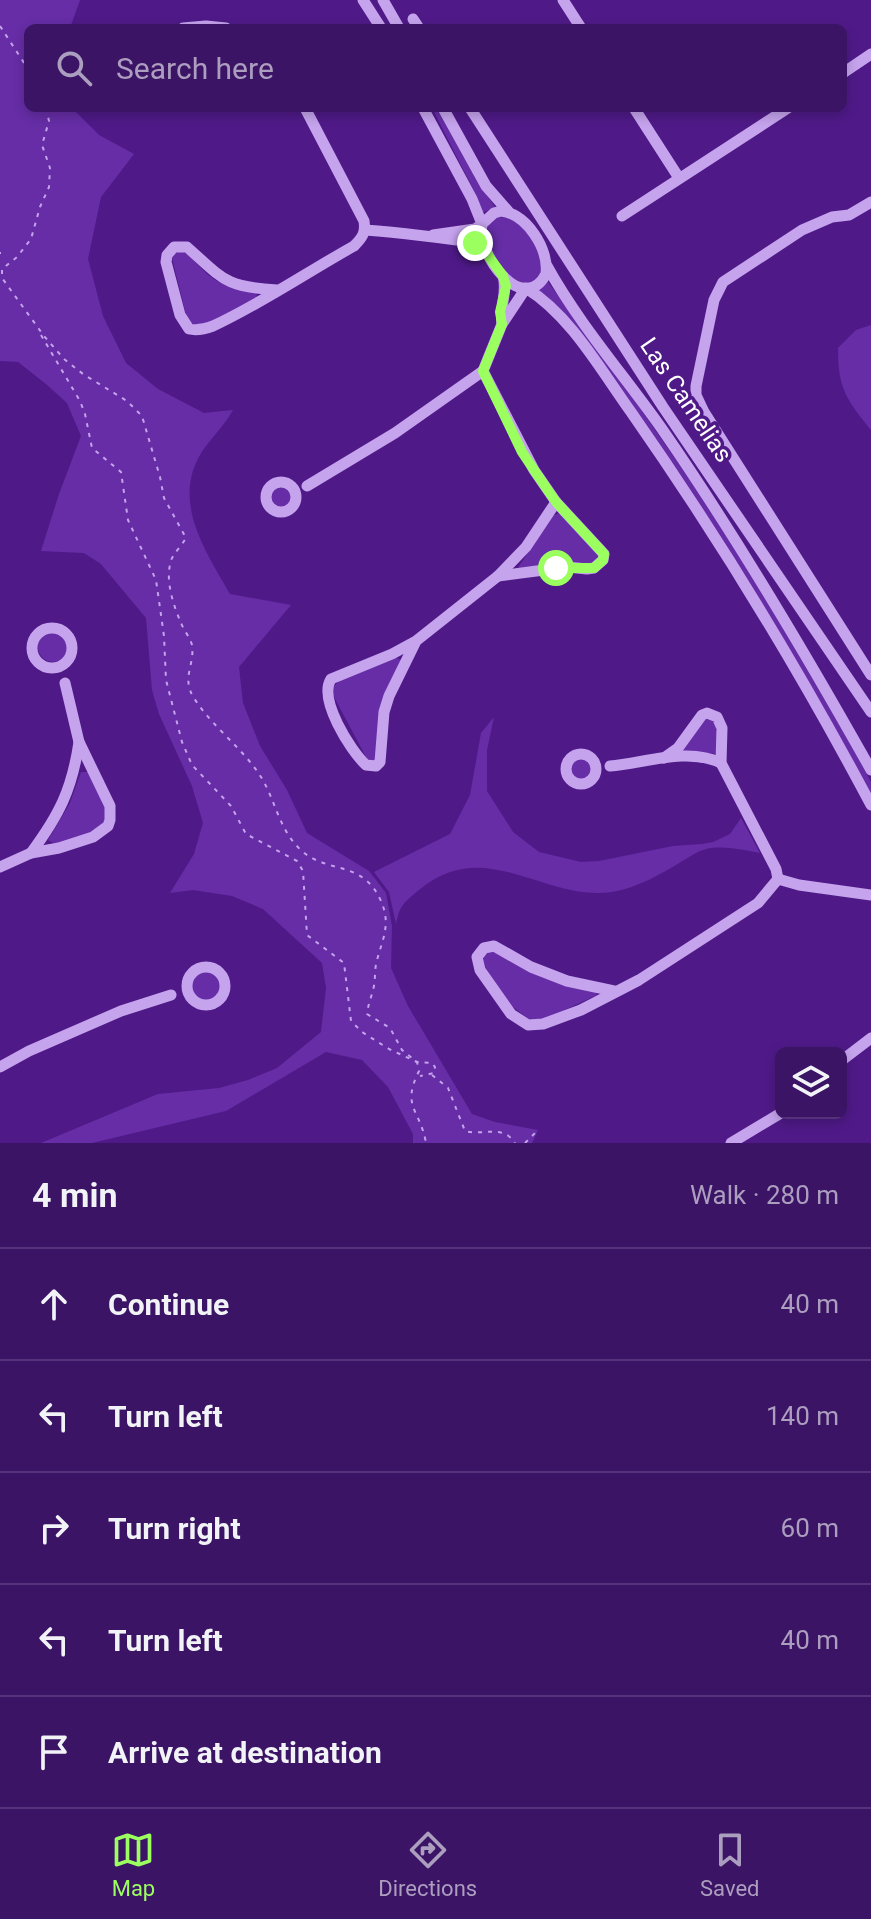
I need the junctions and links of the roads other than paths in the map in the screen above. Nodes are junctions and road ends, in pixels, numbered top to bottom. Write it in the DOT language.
graph roads {
  1 [pos="363,0"];
  2 [pos="383,0"];
  3 [pos="563,0"];
  4 [pos="378,24"];
  5 [pos="397,24"];
  6 [pos="578,24"];
  7 [pos="871,54"];
  8 [pos="847,70"];
  9 [pos="307,112"];
  10 [pos="425,112"];
  11 [pos="445,112"];
  12 [pos="473,112"];
  13 [pos="637,112"];
  14 [pos="782,112"];
  15 [pos="679,178"];
  16 [pos="871,202"];
  17 [pos="508,211"];
  18 [pos="622,216"];
  19 [pos="482,224"];
  20 [pos="365,230"];
  21 [pos="433,235"];
  22 [pos="484,244"];
  23 [pos="547,266"];
  24 [pos="503,276"];
  25 [pos="526,288"];
  26 [pos="277,290"];
  27 [pos="502,324"];
  28 [pos="483,371"];
  29 [pos="290,485"];
  30 [pos="307,486"];
  31 [pos="296,500"];
  32 [pos="556,502"];
  33 [pos="498,576"];
  34 [pos="416,641"];
  35 [pos="68,660"];
  36 [pos="48,668"];
  37 [pos="871,675"];
  38 [pos="65,683"];
  39 [pos="871,712"];
  40 [pos="79,742"];
  41 [pos="664,758"];
  42 [pos="593,759"];
  43 [pos="721,763"];
  44 [pos="610,766"];
  45 [pos="871,770"];
  46 [pos="595,776"];
  47 [pos="871,805"];
  48 [pos="31,853"];
  49 [pos="0,867"];
  50 [pos="778,879"];
  51 [pos="869,893"];
  52 [pos="188,980"];
  53 [pos="614,991"];
  54 [pos="171,995"];
  55 [pos="193,999"];
  56 [pos="871,1038"];
  57 [pos="847,1056"];
  58 [pos="0,1067"];
  59 [pos="775,1117"];
  60 [pos="731,1143"];
  1 -- 4 [label="street"];
  2 -- 5 [label="street"];
  3 -- 6 [label="street"];
  7 -- 8 [label="street"];
  9 -- 20 [label="street"];
  10 -- 19 [label="street"];
  11 -- 17 [label="street"];
  12 -- 39 [label="street, Las Camelias"];
  13 -- 15 [label="street"];
  14 -- 15 [label="street"];
  15 -- 18 [label="street"];
  16 -- 37 [label="street"];
  17 -- 19 [label="street"];
  17 -- 23 [label="street"];
  19 -- 21 [label="street"];
  19 -- 22 [label="street"];
  20 -- 21 [label="street"];
  20 -- 26 [label="street"];
  21 -- 22 [label="street"];
  22 -- 24 [label="street"];
  23 -- 25 [label="street"];
  23 -- 45 [label="street"];
  24 -- 25 [label="street"];
  24 -- 27 [label="street"];
  25 -- 27 [label="street"];
  25 -- 47 [label="street"];
  26 -- 26 [label="street"];
  27 -- 28 [label="street"];
  28 -- 30 [label="street"];
  28 -- 32 [label="street"];
  29 -- 30 [label="street"];
  29 -- 31 [label="street"];
  29 -- 31 [label="street"];
  30 -- 31 [label="street"];
  32 -- 33 [label="street"];
  32 -- 33 [label="street"];
  33 -- 34 [label="street"];
  34 -- 34 [label="street"];
  35 -- 36 [label="street"];
  35 -- 36 [label="street"];
  35 -- 38 [label="street"];
  36 -- 38 [label="street"];
  38 -- 40 [label="street"];
  40 -- 48 [label="street"];
  40 -- 48 [label="street"];
  41 -- 43 [label="street"];
  41 -- 43 [label="street"];
  41 -- 44 [label="street"];
  42 -- 44 [label="street"];
  42 -- 46 [label="street"];
  42 -- 46 [label="street"];
  43 -- 50 [label="street"];
  44 -- 46 [label="street"];
  48 -- 49 [label="street"];
  50 -- 51 [label="street"];
  50 -- 53 [label="street"];
  52 -- 54 [label="street"];
  52 -- 55 [label="street"];
  52 -- 55 [label="street"];
  53 -- 53 [label="street"];
  54 -- 55 [label="street"];
  54 -- 58 [label="street"];
  56 -- 57 [label="street"];
  59 -- 60 [label="street"];
}
